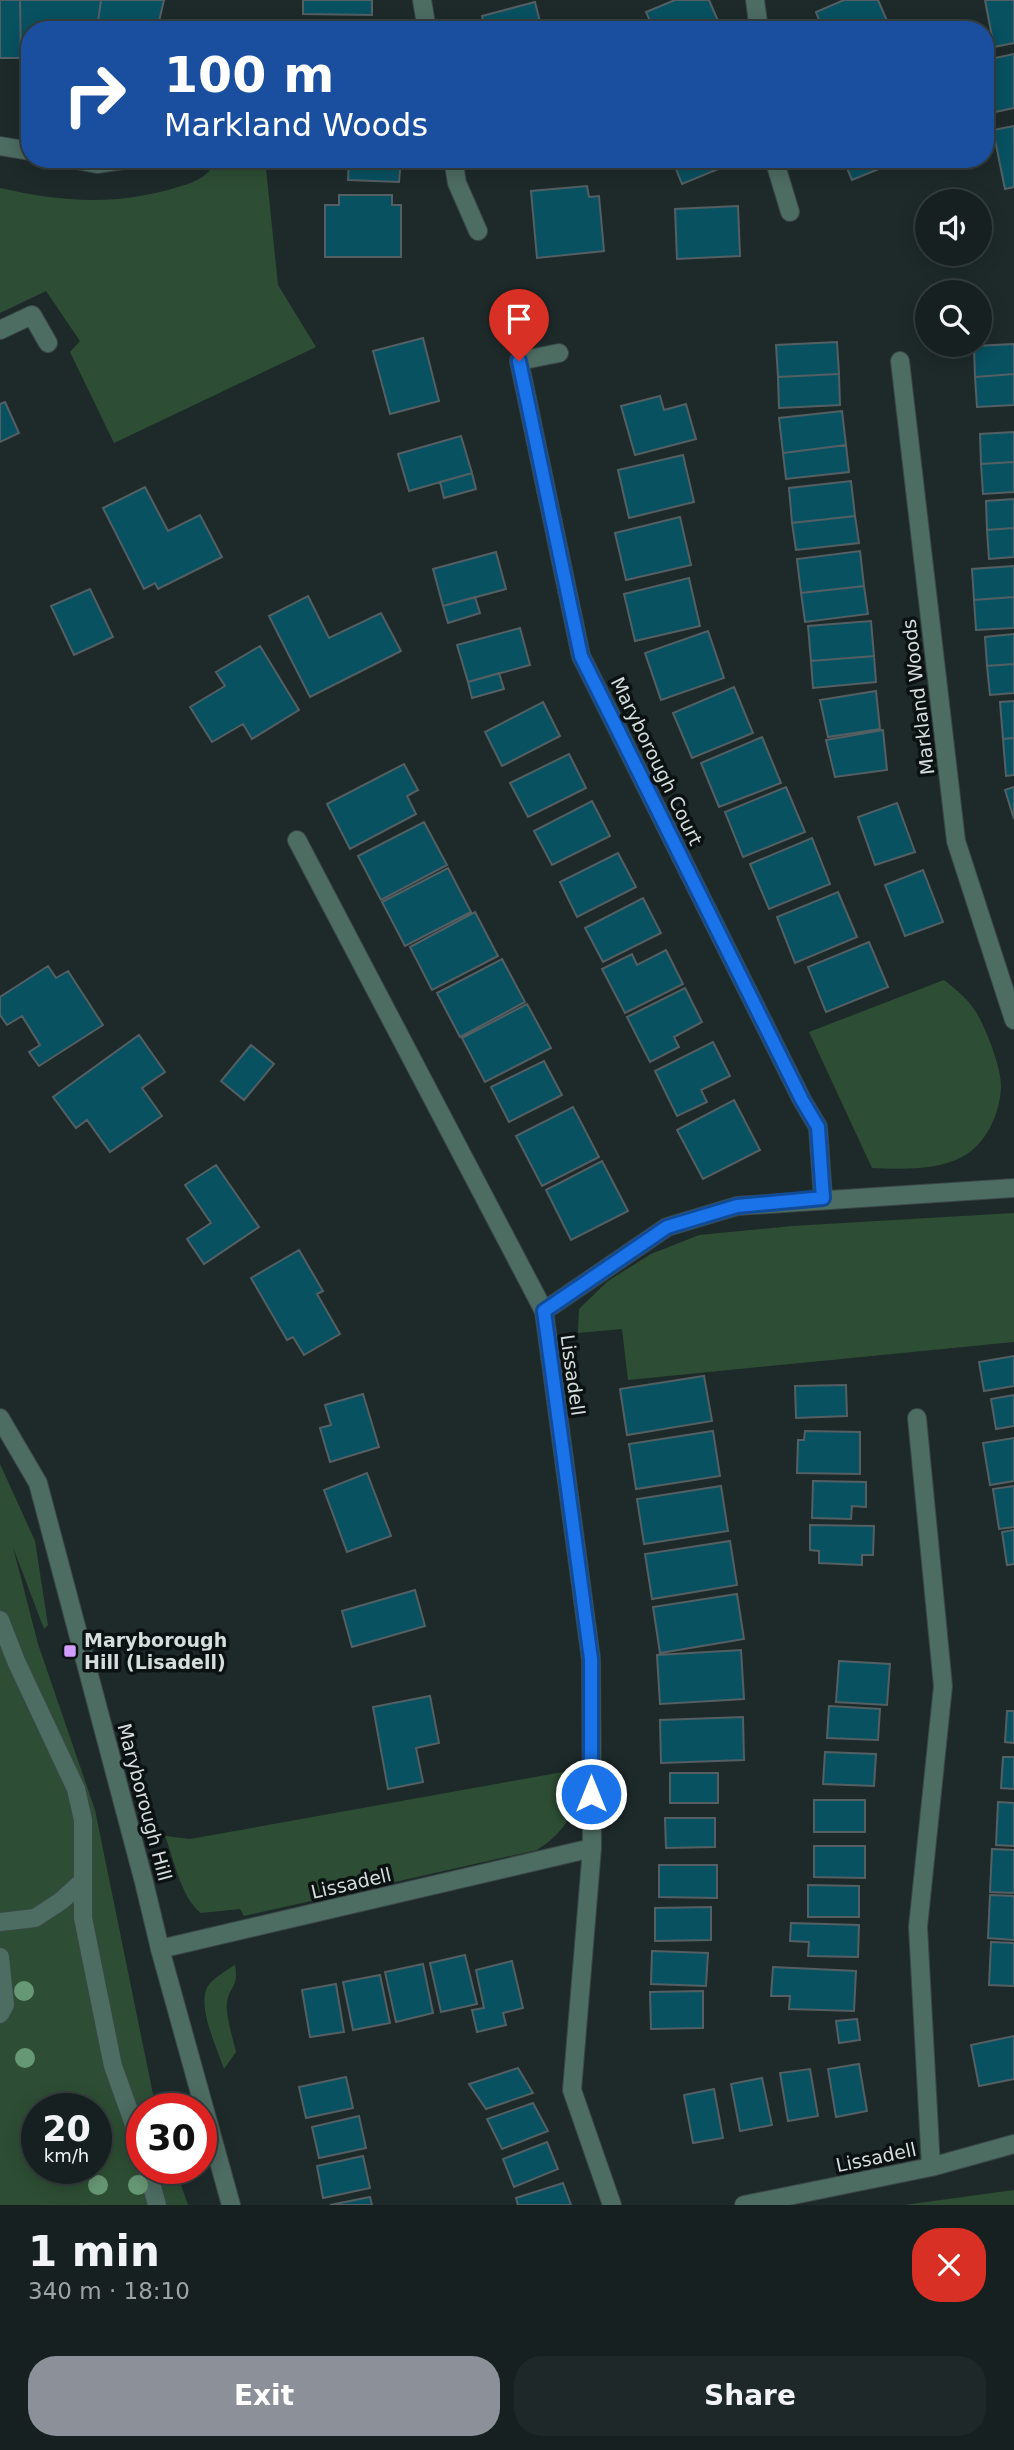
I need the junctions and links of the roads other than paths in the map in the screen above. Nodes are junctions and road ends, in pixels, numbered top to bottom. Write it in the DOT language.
graph roads {
  1 [pos="422,0"];
  2 [pos="755,0"];
  3 [pos="426,21"];
  4 [pos="758,21"];
  5 [pos="0,146"];
  6 [pos="21,150"];
  7 [pos="454,168"];
  8 [pos="777,168"];
  9 [pos="790,212"];
  10 [pos="478,231"];
  11 [pos="0,330"];
  12 [pos="48,343"];
  13 [pos="559,353"];
  14 [pos="900,361"];
  15 [pos="297,840"];
  16 [pos="1014,1020"];
  17 [pos="1014,1188"];
  18 [pos="823,1198"];
  19 [pos="544,1311"];
  20 [pos="0,1418"];
  21 [pos="917,1418"];
  22 [pos="0,1620"];
  23 [pos="592,1847"];
  24 [pos="83,1881"];
  25 [pos="0,1922"];
  26 [pos="160,1949"];
  27 [pos="0,1957"];
  28 [pos="0,2014"];
  29 [pos="126,2102"];
  30 [pos="1014,2144"];
  31 [pos="931,2166"];
  32 [pos="151,2184"];
  33 [pos="157,2205"];
  34 [pos="231,2205"];
  35 [pos="612,2205"];
  36 [pos="744,2205"];
  1 -- 3 [label="street"];
  2 -- 4 [label="street"];
  5 -- 6 [label="street"];
  7 -- 10 [label="street"];
  8 -- 9 [label="street"];
  11 -- 12 [label="street"];
  13 -- 18 [label="street, Maryborough Court"];
  14 -- 16 [label="street, Markland Woods"];
  15 -- 19 [label="street, Lissadell"];
  17 -- 18 [label="street"];
  18 -- 19 [label="street"];
  19 -- 23 [label="street, Lissadell"];
  20 -- 26 [label="street, Maryborough Hill"];
  21 -- 31 [label="street"];
  22 -- 24 [label="street"];
  23 -- 26 [label="street, Lissadell"];
  23 -- 35 [label="street, Lissadell"];
  24 -- 25 [label="street"];
  24 -- 29 [label="street"];
  26 -- 34 [label="street, Maryborough Hill"];
  27 -- 28 [label="street"];
  30 -- 31 [label="street, Lissadell"];
  31 -- 36 [label="street, Lissadell"];
  32 -- 33 [label="street"];
}
